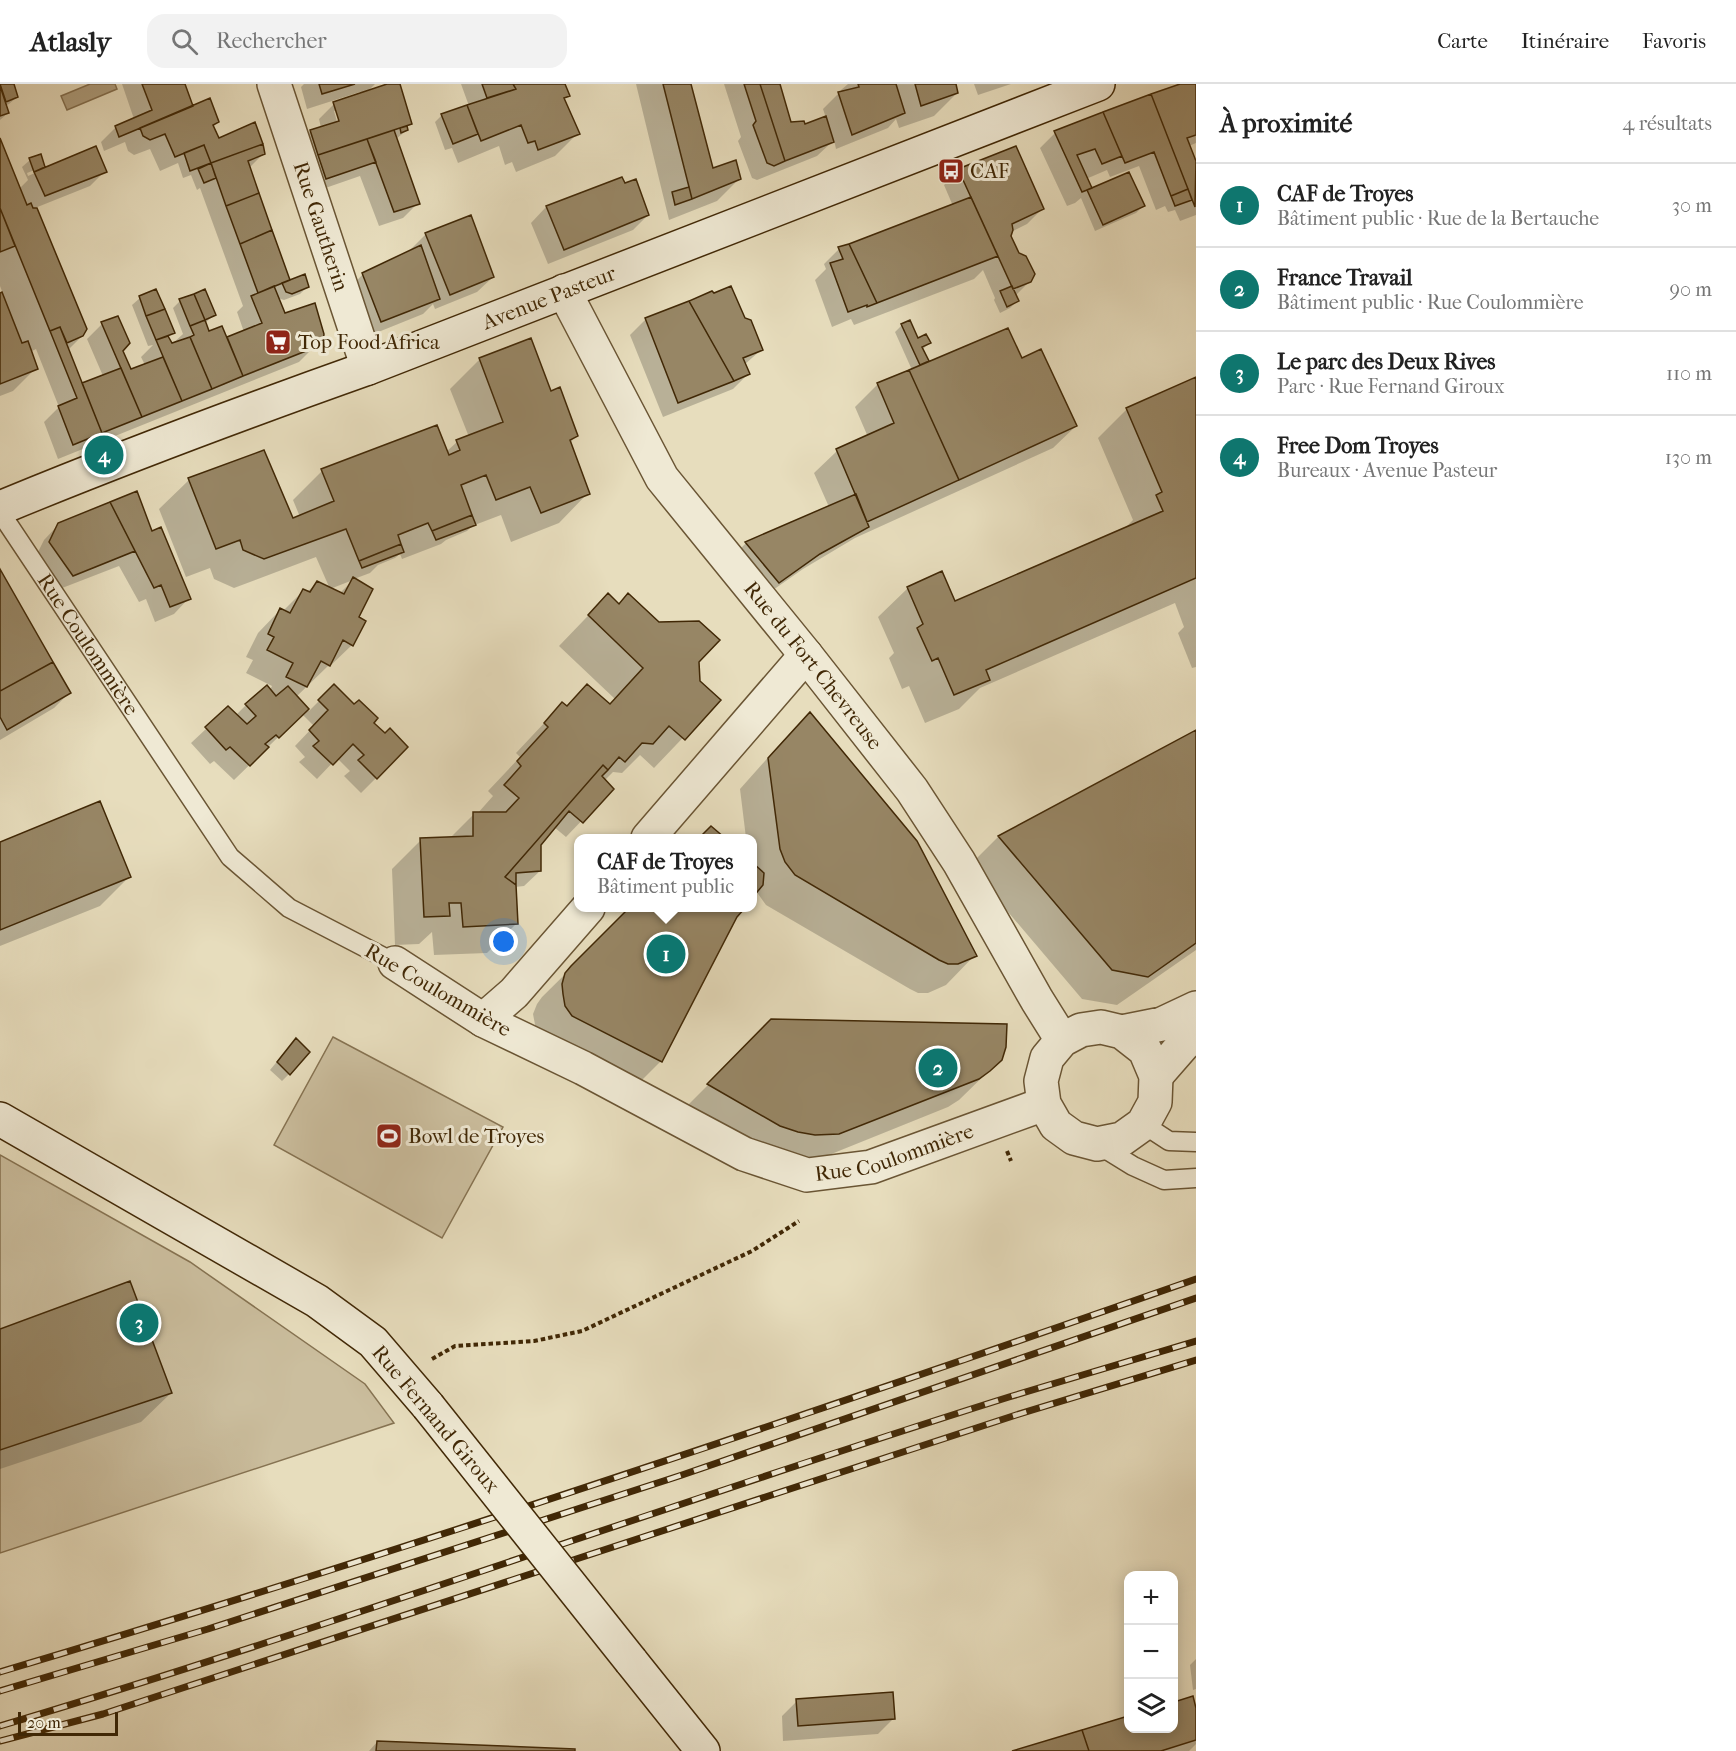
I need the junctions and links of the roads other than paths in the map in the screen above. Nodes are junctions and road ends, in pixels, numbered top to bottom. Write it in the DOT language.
graph roads {
  1 [pos="274,84"];
  2 [pos="1098,84"];
  3 [pos="564,291"];
  4 [pos="368,368"];
  5 [pos="0,510"];
  6 [pos="806,655"];
  7 [pos="651,834"];
  8 [pos="585,912"];
  9 [pos="395,963"];
  10 [pos="1196,1008"];
  11 [pos="483,1020"];
  12 [pos="1122,1032"];
  13 [pos="1196,1033"];
  14 [pos="1062,1040"];
  15 [pos="1156,1076"];
  16 [pos="1044,1104"];
  17 [pos="0,1119"];
  18 [pos="1143,1124"];
  19 [pos="1196,1142"];
  20 [pos="1097,1144"];
  21 [pos="1196,1178"];
  22 [pos="703,1751"];
  1 -- 4 [label="street, Rue Gautherin"];
  2 -- 3 [label="street, Avenue Pasteur"];
  3 -- 4 [label="street, Avenue Pasteur"];
  3 -- 6 [label="street, Rue du Fort Chevreuse"];
  4 -- 5 [label="street, Avenue Pasteur"];
  5 -- 9 [label="lane, Rue Coulommière"];
  6 -- 7 [label="street"];
  6 -- 14 [label="street, Rue du Fort Chevreuse"];
  8 -- 11 [label="street"];
  9 -- 11 [label="street, Rue Coulommière"];
  10 -- 12 [label="street"];
  11 -- 16 [label="street, Rue Coulommière"];
  12 -- 14 [label="street"];
  12 -- 15 [label="street"];
  13 -- 15 [label="street"];
  14 -- 16 [label="street"];
  15 -- 18 [label="street"];
  16 -- 20 [label="street"];
  17 -- 22 [label="street, Rue Fernand Giroux, bridge"];
  18 -- 19 [label="lane"];
  18 -- 20 [label="street"];
  20 -- 21 [label="lane"];
}
